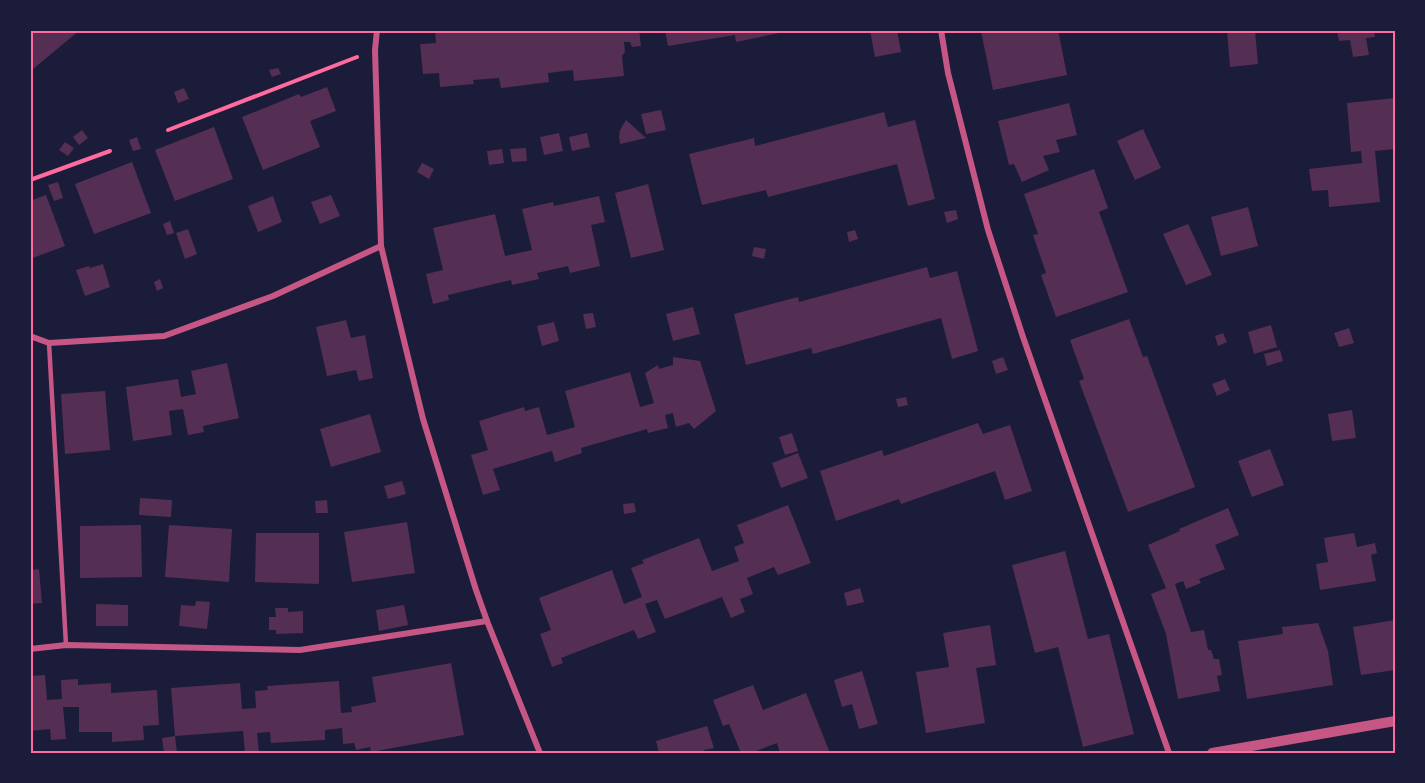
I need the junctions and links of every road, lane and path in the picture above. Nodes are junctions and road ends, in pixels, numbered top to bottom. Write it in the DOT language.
graph roads {
  1 [pos="377,30"];
  2 [pos="941,30"];
  3 [pos="375,50"];
  4 [pos="168,130"];
  5 [pos="110,151"];
  6 [pos="30,180"];
  7 [pos="381,246"];
  8 [pos="30,336"];
  9 [pos="49,343"];
  10 [pos="487,621"];
  11 [pos="66,645"];
  12 [pos="30,649"];
  13 [pos="1395,721"];
  14 [pos="540,753"];
  15 [pos="1169,753"];
  16 [pos="1212,753"];
  1 -- 3 [label="street"];
  2 -- 15 [label="street"];
  3 -- 4 [label="path"];
  3 -- 7 [label="street"];
  5 -- 6 [label="path"];
  7 -- 9 [label="street"];
  7 -- 10 [label="street"];
  8 -- 9 [label="street"];
  9 -- 11 [label="lane"];
  10 -- 11 [label="street"];
  10 -- 14 [label="street"];
  11 -- 12 [label="street"];
  13 -- 16 [label="street"];
}
